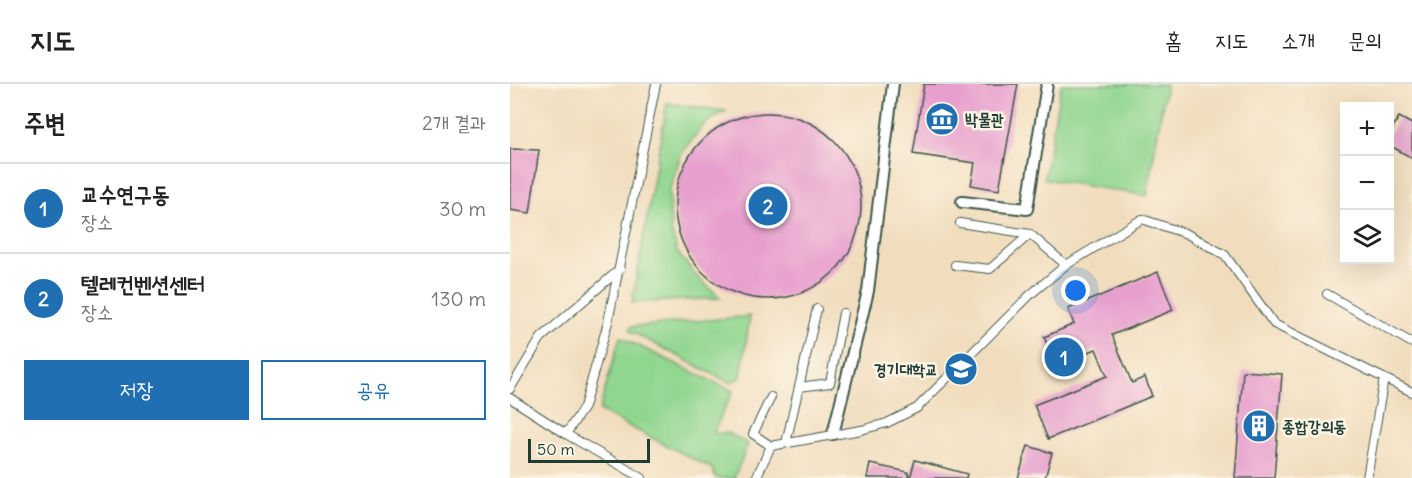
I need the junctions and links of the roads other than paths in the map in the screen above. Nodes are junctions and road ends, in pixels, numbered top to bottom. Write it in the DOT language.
graph roads {
  1 [pos="656,84"];
  2 [pos="894,84"];
  3 [pos="1047,84"];
  4 [pos="962,202"];
  5 [pos="960,223"];
  6 [pos="1030,234"];
  7 [pos="955,265"];
  8 [pos="1066,265"];
  9 [pos="620,269"];
  10 [pos="1327,294"];
  11 [pos="817,309"];
  12 [pos="843,314"];
  13 [pos="1412,343"];
  14 [pos="1384,378"];
  15 [pos="800,387"];
  16 [pos="510,388"];
  17 [pos="1412,392"];
  18 [pos="771,397"];
  19 [pos="510,398"];
  20 [pos="566,434"];
  21 [pos="833,434"];
  22 [pos="786,443"];
  23 [pos="771,446"];
  24 [pos="642,478"];
  25 [pos="756,478"];
  26 [pos="1367,478"];
  1 -- 9 [label="lane"];
  2 -- 21 [label="street"];
  3 -- 4 [label="street"];
  5 -- 6 [label="lane"];
  6 -- 7 [label="lane"];
  6 -- 8 [label="lane"];
  8 -- 14 [label="lane"];
  8 -- 21 [label="lane"];
  9 -- 16 [label="lane"];
  9 -- 20 [label="lane"];
  10 -- 13 [label="lane"];
  11 -- 15 [label="lane"];
  12 -- 15 [label="lane"];
  14 -- 17 [label="lane"];
  14 -- 26 [label="lane"];
  15 -- 22 [label="lane"];
  18 -- 23 [label="lane"];
  19 -- 20 [label="lane"];
  20 -- 24 [label="lane"];
  21 -- 22 [label="lane"];
  22 -- 23 [label="lane"];
  23 -- 25 [label="lane"];
}
